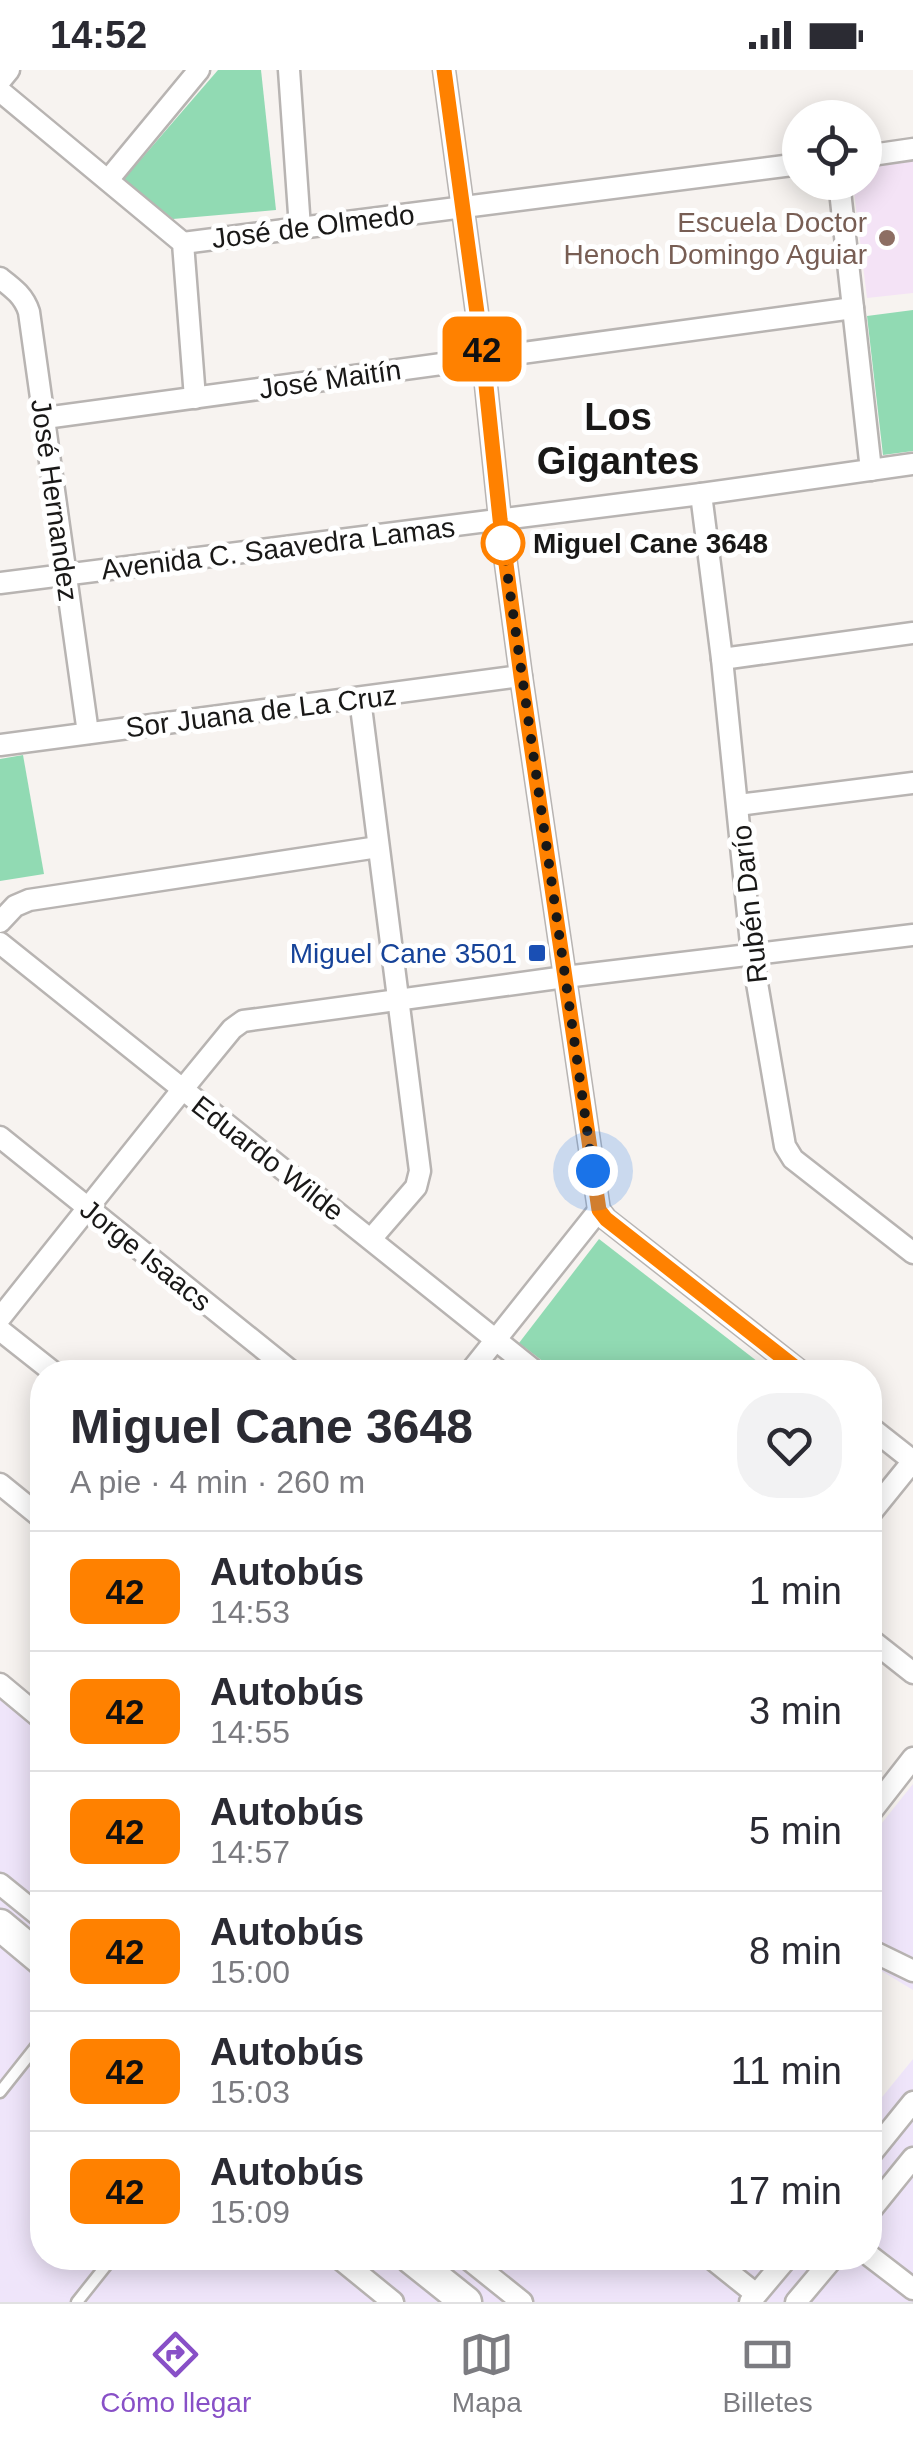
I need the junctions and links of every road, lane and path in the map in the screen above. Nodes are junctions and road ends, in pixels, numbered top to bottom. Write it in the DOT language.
graph roads {
  1 [pos="9,70"];
  2 [pos="199,70"];
  3 [pos="289,70"];
  4 [pos="444,70"];
  5 [pos="0,81"];
  6 [pos="0,91"];
  7 [pos="913,149"];
  8 [pos="882,154"];
  9 [pos="782,166"];
  10 [pos="108,180"];
  11 [pos="841,200"];
  12 [pos="462,207"];
  13 [pos="300,228"];
  14 [pos="183,243"];
  15 [pos="0,278"];
  16 [pos="853,308"];
  17 [pos="483,357"];
  18 [pos="195,398"];
  19 [pos="45,418"];
  20 [pos="913,464"];
  21 [pos="871,470"];
  22 [pos="701,494"];
  23 [pos="500,519"];
  24 [pos="65,575"];
  25 [pos="0,583"];
  26 [pos="913,632"];
  27 [pos="722,659"];
  28 [pos="521,676"];
  29 [pos="360,698"];
  30 [pos="88,733"];
  31 [pos="0,745"];
  32 [pos="913,782"];
  33 [pos="738,804"];
  34 [pos="378,847"];
  35 [pos="0,922"];
  36 [pos="913,936"];
  37 [pos="0,943"];
  38 [pos="752,954"];
  39 [pos="564,977"];
  40 [pos="397,999"];
  41 [pos="182,1090"];
  42 [pos="0,1138"];
  43 [pos="88,1208"];
  44 [pos="599,1210"];
  45 [pos="371,1239"];
  46 [pos="913,1253"];
  47 [pos="0,1318"];
  48 [pos="0,1330"];
  49 [pos="496,1341"];
  50 [pos="38,1360"];
  51 [pos="277,1360"];
  52 [pos="480,1360"];
  53 [pos="521,1360"];
  54 [pos="786,1360"];
  55 [pos="882,1436"];
  56 [pos="913,1461"];
  57 [pos="0,1484"];
  58 [pos="882,1499"];
  59 [pos="30,1508"];
  60 [pos="882,1648"];
  61 [pos="913,1673"];
  62 [pos="0,1684"];
  63 [pos="30,1709"];
  64 [pos="913,1758"];
  65 [pos="882,1798"];
  66 [pos="0,1884"];
  67 [pos="30,1905"];
  68 [pos="30,1919"];
  69 [pos="8,1931"];
  70 [pos="30,1950"];
  71 [pos="882,1956"];
  72 [pos="913,1971"];
  73 [pos="30,2054"];
  74 [pos="0,2092"];
  75 [pos="913,2102"];
  76 [pos="882,2140"];
  77 [pos="913,2158"];
  78 [pos="882,2197"];
  79 [pos="882,2265"];
  80 [pos="102,2270"];
  81 [pos="354,2270"];
  82 [pos="423,2270"];
  83 [pos="426,2270"];
  84 [pos="482,2270"];
  85 [pos="724,2270"];
  86 [pos="776,2270"];
  87 [pos="823,2270"];
  88 [pos="913,2290"];
  89 [pos="753,2298"];
  90 [pos="76,2302"];
  91 [pos="393,2302"];
  92 [pos="450,2302"];
  93 [pos="466,2302"];
  94 [pos="522,2302"];
  95 [pos="796,2302"];
  1 -- 5 [label="street"];
  2 -- 10 [label="street"];
  3 -- 13 [label="street"];
  4 -- 12 [label="street"];
  6 -- 10 [label="street"];
  7 -- 8 [label="street"];
  9 -- 12 [label="street, José de Olmedo"];
  10 -- 14 [label="street"];
  11 -- 16 [label="street"];
  12 -- 13 [label="street, José de Olmedo"];
  12 -- 17 [label="street"];
  13 -- 14 [label="street, José de Olmedo"];
  14 -- 18 [label="street"];
  15 -- 19 [label="street, José Hernandez"];
  16 -- 17 [label="street, José Maitín"];
  16 -- 21 [label="street"];
  17 -- 18 [label="street, José Maitín"];
  17 -- 23 [label="street"];
  18 -- 19 [label="street, José Maitín"];
  19 -- 24 [label="street, José Hernandez"];
  20 -- 21 [label="street, Avenida C. Saavedra Lamas"];
  21 -- 22 [label="street, Avenida C. Saavedra Lamas"];
  22 -- 23 [label="street, Avenida C. Saavedra Lamas"];
  22 -- 27 [label="street, Rubén Darío"];
  23 -- 24 [label="street, Avenida C. Saavedra Lamas"];
  23 -- 28 [label="street"];
  24 -- 25 [label="street, Avenida C. Saavedra Lamas"];
  24 -- 30 [label="street, José Hernandez"];
  26 -- 27 [label="street"];
  27 -- 33 [label="street, Rubén Darío"];
  28 -- 29 [label="street, Sor Juana de La Cruz"];
  28 -- 39 [label="street"];
  29 -- 30 [label="street, Sor Juana de La Cruz"];
  29 -- 34 [label="street"];
  30 -- 31 [label="street, Sor Juana de La Cruz"];
  32 -- 33 [label="street"];
  33 -- 38 [label="street, Rubén Darío"];
  34 -- 35 [label="street"];
  34 -- 40 [label="street"];
  36 -- 38 [label="street"];
  37 -- 41 [label="street, Eduardo Wilde"];
  38 -- 39 [label="street"];
  38 -- 46 [label="street, Rubén Darío"];
  39 -- 40 [label="street"];
  39 -- 44 [label="street"];
  40 -- 41 [label="street"];
  40 -- 45 [label="street"];
  41 -- 43 [label="street"];
  41 -- 45 [label="street, Eduardo Wilde"];
  42 -- 43 [label="street, Jorge Isaacs"];
  43 -- 47 [label="street"];
  43 -- 51 [label="street, Jorge Isaacs"];
  44 -- 49 [label="street"];
  44 -- 54 [label="street"];
  45 -- 49 [label="street, Eduardo Wilde"];
  48 -- 50 [label="street"];
  49 -- 52 [label="street"];
  49 -- 53 [label="street, Eduardo Wilde"];
  55 -- 56 [label="street"];
  56 -- 58 [label="street"];
  57 -- 59 [label="street"];
  60 -- 61 [label="street"];
  62 -- 63 [label="street"];
  64 -- 65 [label="street"];
  66 -- 67 [label="street"];
  68 -- 69 [label="street"];
  69 -- 70 [label="main road"];
  71 -- 72 [label="street"];
  73 -- 74 [label="lane"];
  75 -- 76 [label="street"];
  77 -- 78 [label="street"];
  79 -- 88 [label="street"];
  80 -- 90 [label="lane"];
  81 -- 91 [label="street"];
  82 -- 92 [label="street"];
  83 -- 93 [label="main road"];
  84 -- 94 [label="street"];
  85 -- 89 [label="street"];
  86 -- 89 [label="street"];
  87 -- 95 [label="street"];
}
